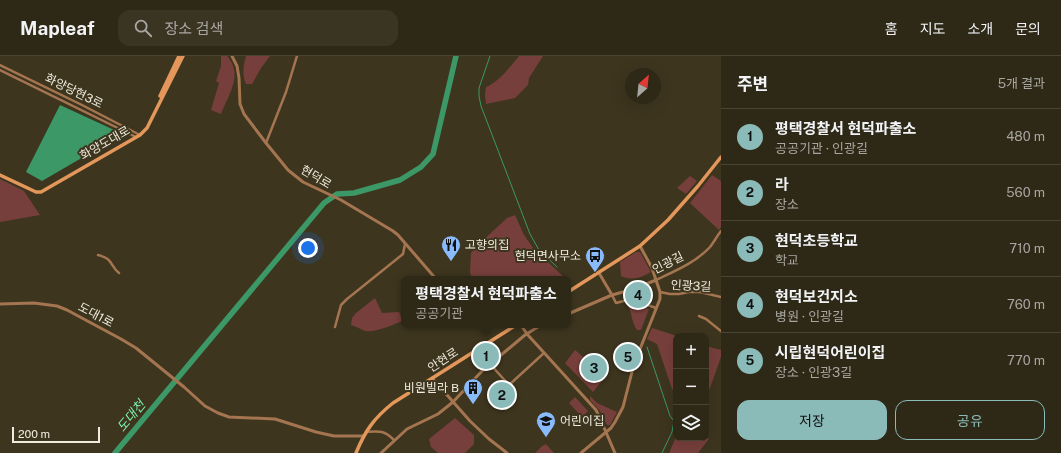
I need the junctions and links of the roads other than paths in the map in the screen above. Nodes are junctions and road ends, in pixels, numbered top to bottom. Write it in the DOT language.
graph roads {
  1 [pos="180,56"];
  2 [pos="232,56"];
  3 [pos="296,56"];
  4 [pos="0,65"];
  5 [pos="0,70"];
  6 [pos="137,135"];
  7 [pos="266,143"];
  8 [pos="721,157"];
  9 [pos="0,173"];
  10 [pos="721,231"];
  11 [pos="406,244"];
  12 [pos="640,246"];
  13 [pos="98,255"];
  14 [pos="119,273"];
  15 [pos="599,273"];
  16 [pos="433,276"];
  17 [pos="656,280"];
  18 [pos="571,290"];
  19 [pos="660,292"];
  20 [pos="612,295"];
  21 [pos="721,297"];
  22 [pos="0,304"];
  23 [pos="656,308"];
  24 [pos="571,313"];
  25 [pos="699,316"];
  26 [pos="335,327"];
  27 [pos="511,328"];
  28 [pos="523,328"];
  29 [pos="536,328"];
  30 [pos="721,331"];
  31 [pos="527,334"];
  32 [pos="544,353"];
  33 [pos="490,364"];
  34 [pos="432,378"];
  35 [pos="453,402"];
  36 [pos="366,432"];
  37 [pos="606,432"];
  38 [pos="363,436"];
  39 [pos="394,440"];
  40 [pos="356,453"];
  41 [pos="381,453"];
  42 [pos="508,453"];
  43 [pos="581,453"];
  44 [pos="615,453"];
  1 -- 6 [label="main road, 화양도대로"];
  2 -- 7 [label="street, 현덕로"];
  3 -- 7 [label="street"];
  4 -- 6 [label="street, 화양당현3로"];
  5 -- 6 [label="street, 화양당현3로"];
  6 -- 9 [label="main road, 화양도대로"];
  7 -- 11 [label="street, 현덕로"];
  8 -- 12 [label="main road"];
  10 -- 17 [label="street, 인광길"];
  11 -- 16 [label="street, 현덕로"];
  11 -- 26 [label="street"];
  12 -- 15 [label="main road"];
  12 -- 17 [label="street, 인광3길"];
  13 -- 14 [label="street"];
  15 -- 18 [label="main road"];
  15 -- 20 [label="street"];
  17 -- 19 [label="street, 인광3길"];
  17 -- 20 [label="street, 인광길"];
  19 -- 21 [label="street, 인광3길"];
  19 -- 23 [label="street, 인광3길"];
  20 -- 23 [label="street"];
  20 -- 24 [label="street, 인광길"];
  22 -- 38 [label="street, 도대1로"];
  23 -- 37 [label="street, 인광3길"];
  25 -- 30 [label="street"];
  27 -- 34 [label="main road, 안현로"];
  28 -- 31 [label="street"];
  29 -- 31 [label="street"];
  31 -- 32 [label="street"];
  31 -- 33 [label="street"];
  32 -- 33 [label="street"];
  32 -- 37 [label="street"];
  33 -- 35 [label="street"];
  34 -- 35 [label="street"];
  34 -- 36 [label="main road, 안현로"];
  35 -- 39 [label="street"];
  35 -- 42 [label="street"];
  36 -- 38 [label="main road, 안현로"];
  36 -- 39 [label="street"];
  37 -- 43 [label="street, 인광3길"];
  37 -- 44 [label="street"];
  38 -- 40 [label="main road, 안현로"];
  39 -- 41 [label="street"];
}
